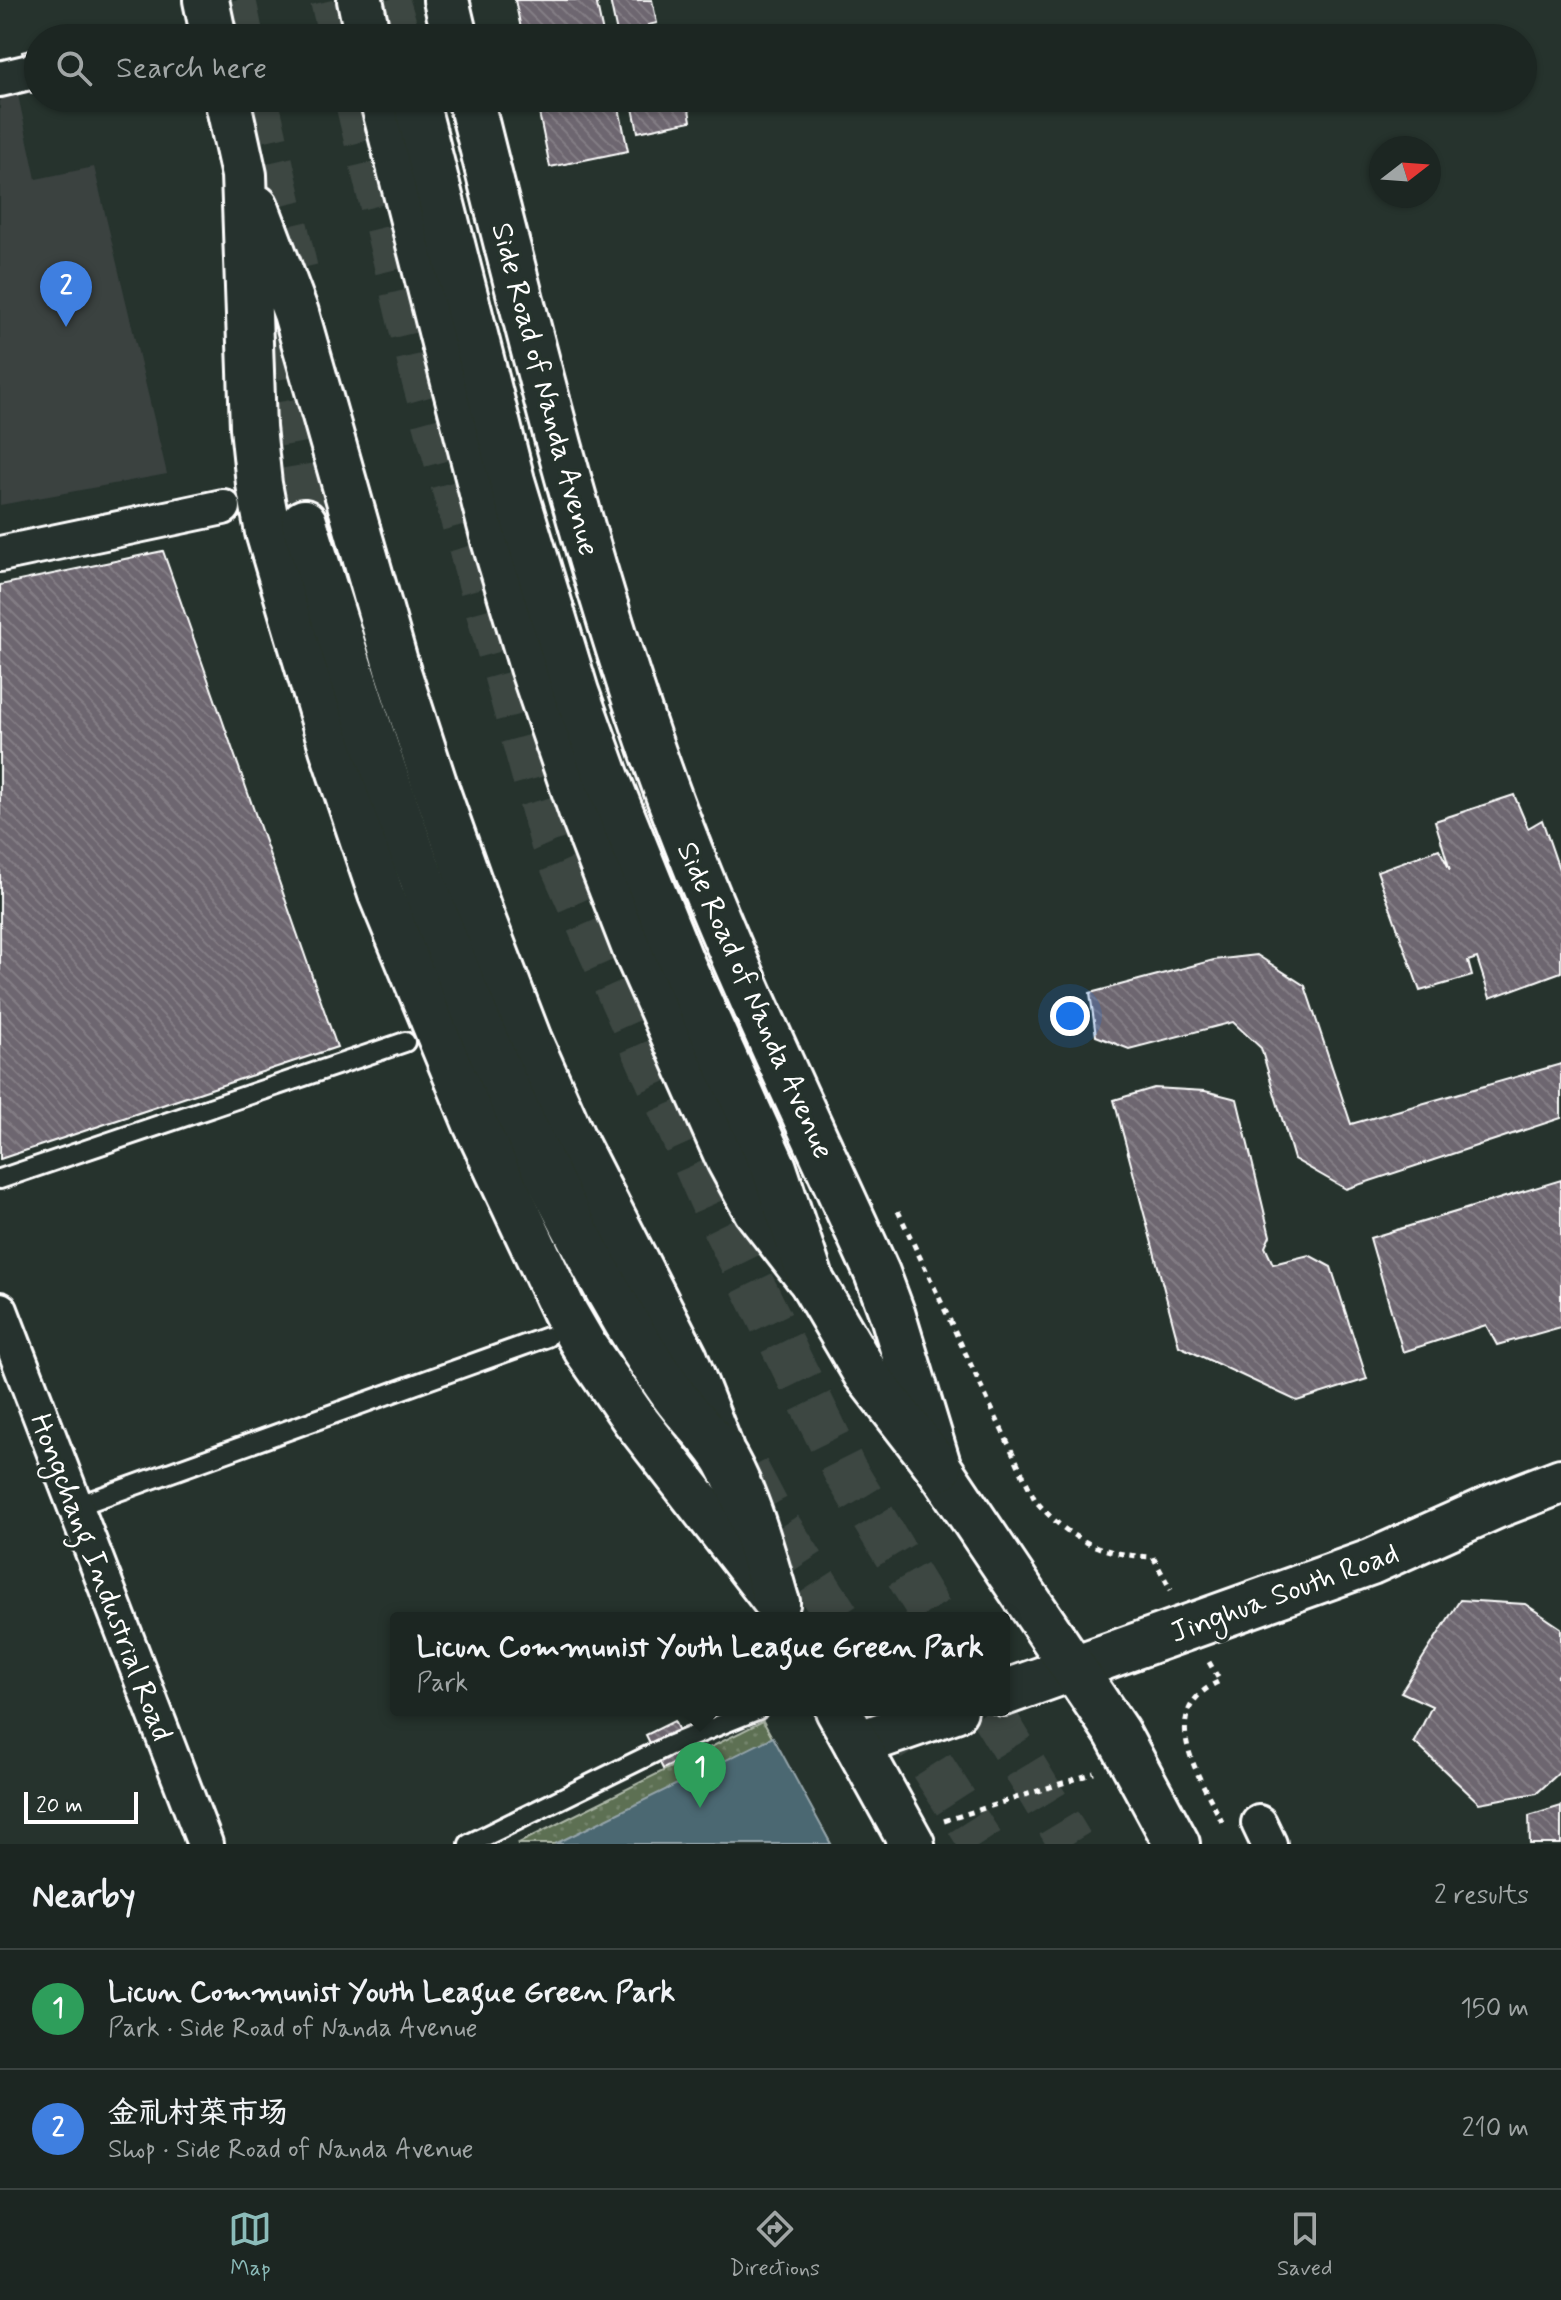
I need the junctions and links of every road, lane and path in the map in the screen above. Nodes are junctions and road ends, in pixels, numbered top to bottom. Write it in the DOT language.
graph roads {
  1 [pos="360,0"];
  2 [pos="446,0"];
  3 [pos="365,24"];
  4 [pos="452,24"];
  5 [pos="24,73"];
  6 [pos="0,79"];
  7 [pos="230,112"];
  8 [pos="386,112"];
  9 [pos="419,112"];
  10 [pos="474,112"];
  11 [pos="244,175"];
  12 [pos="223,507"];
  13 [pos="304,522"];
  14 [pos="0,554"];
  15 [pos="405,1042"];
  16 [pos="0,1179"];
  17 [pos="892,1199"];
  18 [pos="812,1282"];
  19 [pos="0,1310"];
  20 [pos="547,1337"];
  21 [pos="725,1459"];
  22 [pos="939,1468"];
  23 [pos="1561,1481"];
  24 [pos="74,1507"];
  25 [pos="1159,1568"];
  26 [pos="781,1610"];
  27 [pos="1074,1668"];
  28 [pos="1215,1673"];
  29 [pos="1010,1691"];
  30 [pos="742,1716"];
  31 [pos="917,1716"];
  32 [pos="848,1727"];
  33 [pos="1186,1744"];
  34 [pos="1178,1747"];
  35 [pos="1083,1777"];
  36 [pos="1226,1830"];
  37 [pos="924,1834"];
  38 [pos="205,1844"];
  39 [pos="469,1844"];
  40 [pos="1177,1844"];
  1 -- 3 [label="main road"];
  2 -- 4 [label="main road"];
  5 -- 6 [label="street"];
  7 -- 11 [label="main road"];
  8 -- 18 [label="main road"];
  9 -- 18 [label="main road"];
  10 -- 22 [label="main road, Side Road of Nanda Avenue"];
  11 -- 21 [label="main road"];
  11 -- 26 [label="main road"];
  12 -- 14 [label="street"];
  13 -- 21 [label="main road"];
  15 -- 16 [label="lane"];
  17 -- 25 [label="path"];
  18 -- 22 [label="main road"];
  19 -- 24 [label="street, Hongchang Industrial Road"];
  20 -- 24 [label="lane"];
  21 -- 26 [label="main road"];
  22 -- 27 [label="main road, Side Road of Nanda Avenue"];
  23 -- 27 [label="main road, Jinghua South Road"];
  24 -- 38 [label="street, Hongchang Industrial Road"];
  27 -- 29 [label="main road, Jinghua South Road"];
  27 -- 40 [label="main road, Side Road of Nanda Avenue"];
  28 -- 33 [label="path"];
  30 -- 39 [label="lane"];
  31 -- 32 [label="main road"];
  32 -- 37 [label="main road"];
  33 -- 34 [label="path"];
  33 -- 36 [label="path"];
  35 -- 37 [label="path"];
}
